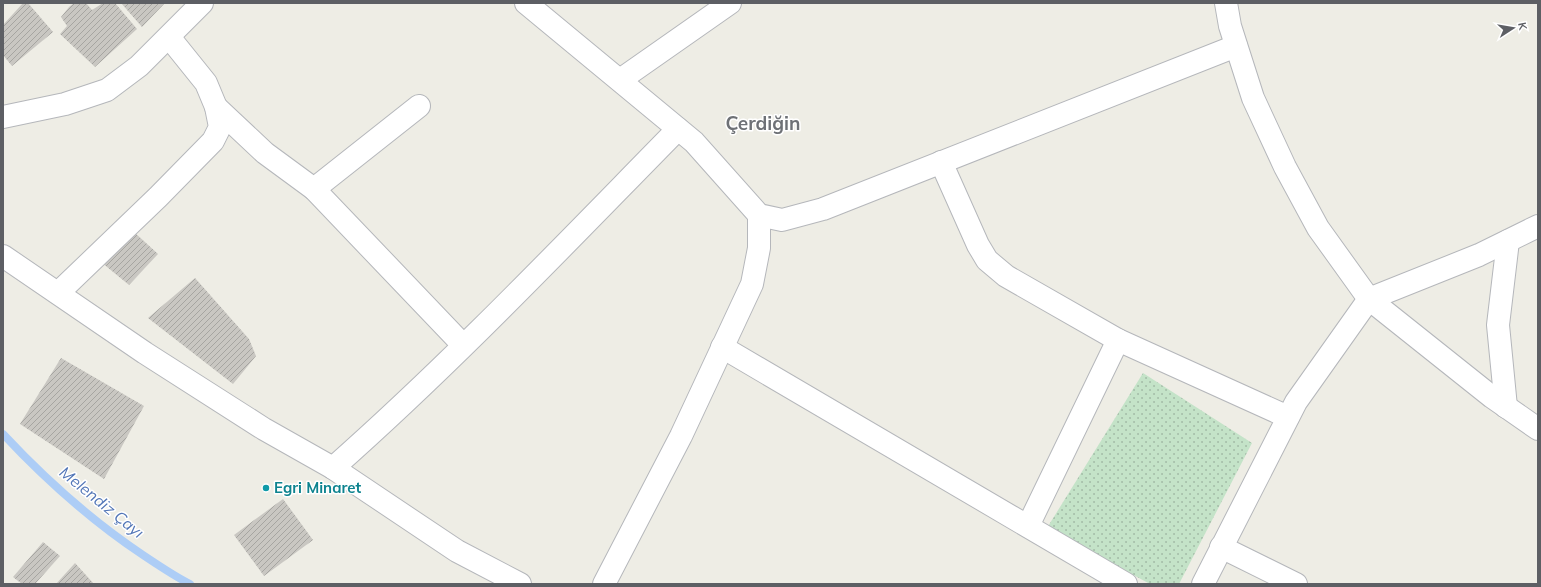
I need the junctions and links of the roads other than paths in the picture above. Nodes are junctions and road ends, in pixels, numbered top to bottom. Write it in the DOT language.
graph roads {
  1 [pos="202,3"];
  2 [pos="526,3"];
  3 [pos="730,3"];
  4 [pos="1226,3"];
  5 [pos="169,37"];
  6 [pos="1236,46"];
  7 [pos="620,80"];
  8 [pos="419,106"];
  9 [pos="216,107"];
  10 [pos="3,117"];
  11 [pos="678,129"];
  12 [pos="941,162"];
  13 [pos="314,189"];
  14 [pos="760,215"];
  15 [pos="1538,226"];
  16 [pos="1508,241"];
  17 [pos="3,256"];
  18 [pos="58,293"];
  19 [pos="1369,299"];
  20 [pos="1118,340"];
  21 [pos="463,345"];
  22 [pos="722,347"];
  23 [pos="1506,407"];
  24 [pos="1288,417"];
  25 [pos="1538,429"];
  26 [pos="334,468"];
  27 [pos="1028,526"];
  28 [pos="1222,547"];
  29 [pos="520,584"];
  30 [pos="604,584"];
  31 [pos="1126,584"];
  32 [pos="1203,584"];
  33 [pos="1296,584"];
  1 -- 5 [label="street"];
  2 -- 7 [label="street"];
  3 -- 7 [label="street"];
  4 -- 6 [label="street"];
  5 -- 9 [label="street"];
  5 -- 10 [label="street"];
  6 -- 12 [label="street"];
  6 -- 19 [label="street"];
  7 -- 11 [label="street"];
  8 -- 13 [label="street"];
  9 -- 13 [label="street"];
  9 -- 18 [label="street"];
  11 -- 14 [label="street"];
  11 -- 21 [label="street"];
  12 -- 14 [label="street"];
  12 -- 20 [label="street"];
  13 -- 21 [label="street"];
  14 -- 22 [label="street"];
  15 -- 16 [label="street"];
  16 -- 19 [label="street"];
  16 -- 23 [label="street"];
  17 -- 18 [label="street"];
  18 -- 26 [label="street"];
  19 -- 23 [label="street"];
  19 -- 24 [label="street"];
  20 -- 24 [label="street"];
  20 -- 27 [label="street"];
  21 -- 26 [label="street"];
  22 -- 27 [label="street"];
  22 -- 30 [label="street"];
  23 -- 25 [label="street"];
  24 -- 28 [label="street"];
  26 -- 29 [label="street"];
  27 -- 31 [label="street"];
  28 -- 32 [label="street"];
  28 -- 33 [label="street"];
}
